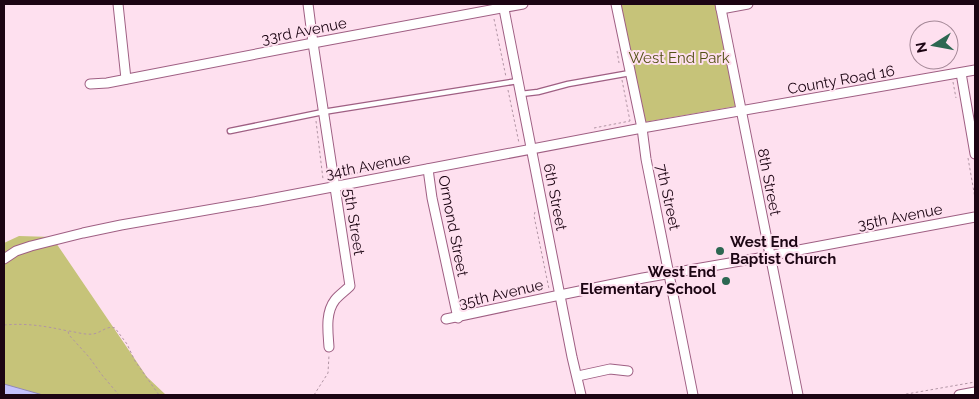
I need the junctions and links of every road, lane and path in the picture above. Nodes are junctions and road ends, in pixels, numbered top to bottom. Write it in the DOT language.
graph roads {
  1 [pos="118,4"];
  2 [pos="308,4"];
  3 [pos="523,4"];
  4 [pos="616,4"];
  5 [pos="748,4"];
  6 [pos="503,6"];
  7 [pos="720,6"];
  8 [pos="312,43"];
  9 [pos="975,70"];
  10 [pos="630,73"];
  11 [pos="961,73"];
  12 [pos="126,79"];
  13 [pos="518,81"];
  14 [pos="90,84"];
  15 [pos="520,94"];
  16 [pos="741,111"];
  17 [pos="323,112"];
  18 [pos="642,128"];
  19 [pos="230,131"];
  20 [pos="532,149"];
  21 [pos="975,154"];
  22 [pos="428,168"];
  23 [pos="334,187"];
  24 [pos="975,217"];
  25 [pos="770,256"];
  26 [pos="4,259"];
  27 [pos="669,274"];
  28 [pos="560,295"];
  29 [pos="458,318"];
  30 [pos="446,319"];
  31 [pos="4,325"];
  32 [pos="68,331"];
  33 [pos="329,347"];
  34 [pos="628,371"];
  35 [pos="578,376"];
  36 [pos="975,382"];
  37 [pos="975,392"];
  38 [pos="118,395"];
  39 [pos="159,395"];
  40 [pos="314,395"];
  41 [pos="581,395"];
  42 [pos="693,395"];
  43 [pos="798,395"];
  44 [pos="901,395"];
  45 [pos="959,395"];
  1 -- 12 [label="street"];
  2 -- 8 [label="street, 5th Street"];
  3 -- 6 [label="street, 33rd Avenue"];
  4 -- 10 [label="street, 7th Street"];
  5 -- 7 [label="street"];
  6 -- 8 [label="street, 33rd Avenue"];
  6 -- 13 [label="street, 6th Street"];
  7 -- 16 [label="street, 8th Street"];
  8 -- 12 [label="street, 33rd Avenue"];
  8 -- 17 [label="street, 5th Street"];
  9 -- 11 [label="street, County Road 16"];
  10 -- 15 [label="lane"];
  10 -- 18 [label="street, 7th Street"];
  11 -- 16 [label="street, County Road 16"];
  11 -- 21 [label="street"];
  12 -- 14 [label="street, 33rd Avenue"];
  13 -- 15 [label="street, 6th Street"];
  13 -- 17 [label="lane"];
  15 -- 20 [label="street, 6th Street"];
  16 -- 18 [label="street, 34th Avenue"];
  16 -- 25 [label="street, 8th Street"];
  17 -- 19 [label="lane"];
  17 -- 23 [label="street, 5th Street"];
  18 -- 20 [label="street, 34th Avenue"];
  18 -- 27 [label="street, 7th Street"];
  20 -- 22 [label="street, 34th Avenue"];
  20 -- 28 [label="street, 6th Street"];
  22 -- 23 [label="street, 34th Avenue"];
  22 -- 29 [label="street, Ormond Street"];
  23 -- 26 [label="street, 34th Avenue"];
  23 -- 33 [label="street, 5th Street"];
  24 -- 25 [label="street, 35th Avenue"];
  25 -- 27 [label="street, 35th Avenue"];
  25 -- 43 [label="street, 8th Street"];
  27 -- 28 [label="street, 35th Avenue"];
  27 -- 42 [label="street, 7th Street"];
  28 -- 29 [label="street, 35th Avenue"];
  28 -- 35 [label="street, 6th Street"];
  29 -- 30 [label="street, 35th Avenue"];
  31 -- 32 [label="path"];
  32 -- 38 [label="path"];
  32 -- 39 [label="path"];
  33 -- 40 [label="path"];
  34 -- 35 [label="street"];
  35 -- 41 [label="street, 6th Street"];
  36 -- 44 [label="path"];
  37 -- 45 [label="street"];
}
